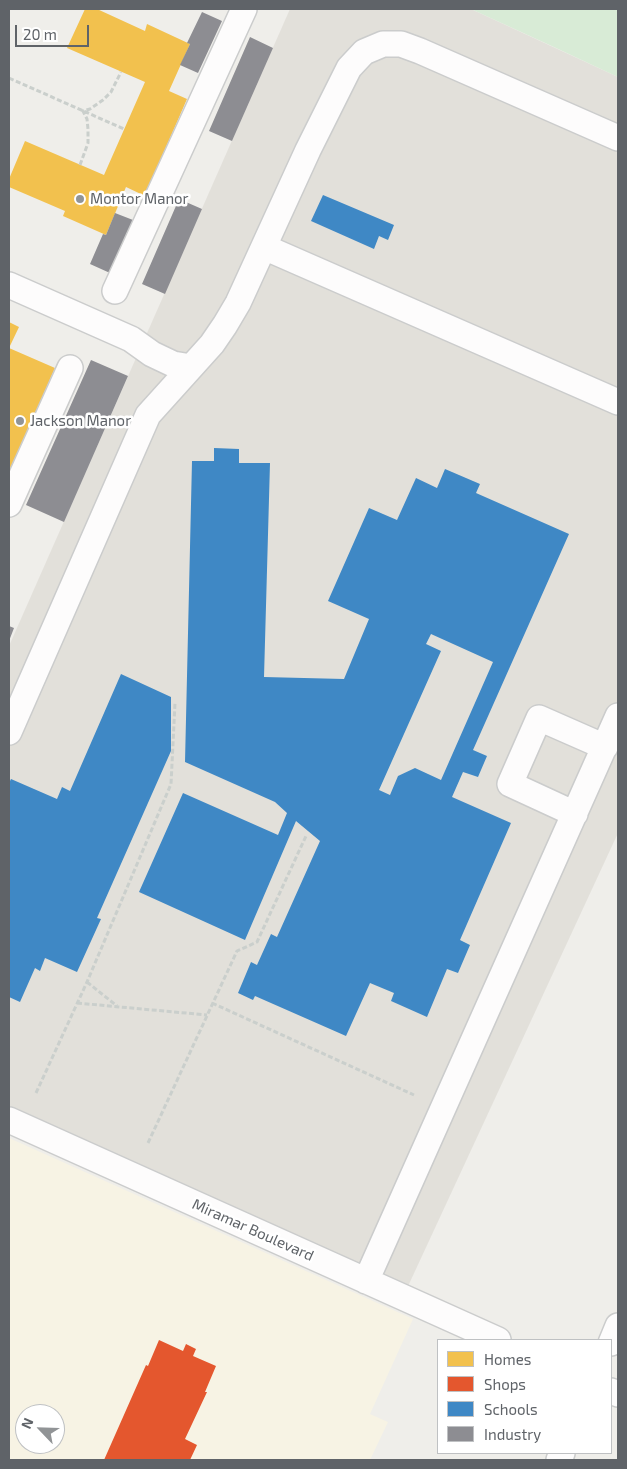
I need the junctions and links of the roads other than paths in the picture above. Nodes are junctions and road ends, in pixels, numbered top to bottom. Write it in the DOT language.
graph roads {
  1 [pos="242,9"];
  2 [pos="618,138"];
  3 [pos="264,247"];
  4 [pos="9,285"];
  5 [pos="115,292"];
  6 [pos="191,367"];
  7 [pos="70,368"];
  8 [pos="618,402"];
  9 [pos="9,504"];
  10 [pos="618,716"];
  11 [pos="9,732"];
  12 [pos="605,747"];
  13 [pos="575,814"];
  14 [pos="9,1120"];
  15 [pos="366,1281"];
  16 [pos="618,1326"];
  17 [pos="496,1339"];
  18 [pos="612,1341"];
  1 -- 5 [label="street"];
  2 -- 3 [label="street"];
  3 -- 6 [label="street"];
  3 -- 8 [label="street"];
  4 -- 6 [label="street"];
  6 -- 11 [label="street"];
  7 -- 9 [label="street"];
  10 -- 12 [label="street"];
  12 -- 13 [label="street"];
  12 -- 13 [label="street"];
  13 -- 15 [label="street"];
  14 -- 15 [label="street, Miramar Boulevard"];
  15 -- 17 [label="street, Miramar Boulevard"];
  16 -- 18 [label="street"];
}
